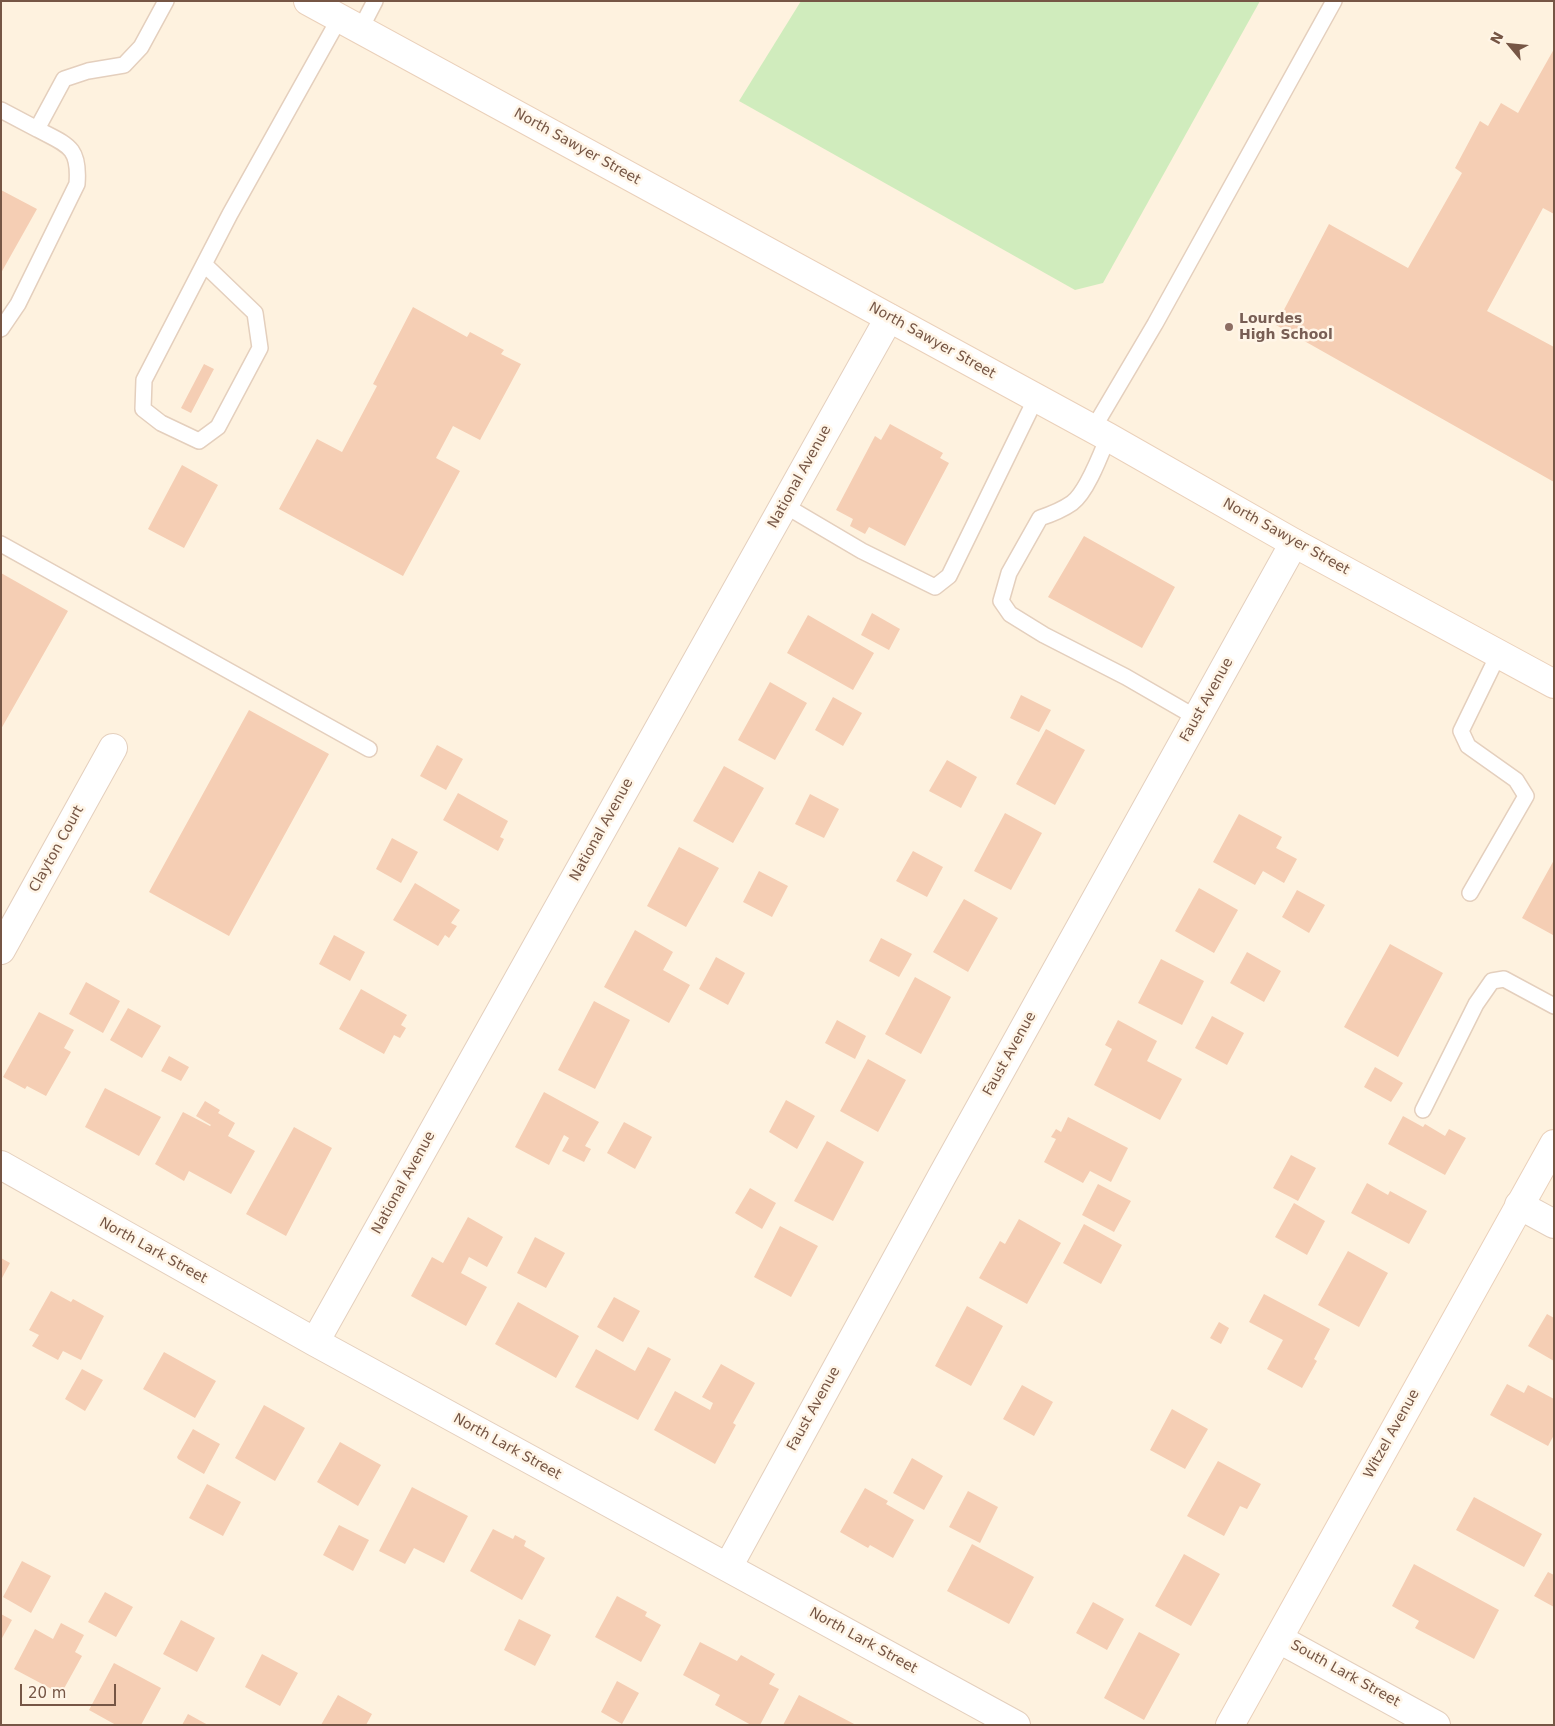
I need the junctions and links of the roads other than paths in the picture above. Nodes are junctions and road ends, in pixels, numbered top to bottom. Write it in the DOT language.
graph roads {
  1 [pos="166,1"];
  2 [pos="308,1"];
  3 [pos="375,1"];
  4 [pos="1334,1"];
  5 [pos="350,24"];
  6 [pos="1,110"];
  7 [pos="37,129"];
  8 [pos="204,264"];
  9 [pos="889,318"];
  10 [pos="1,329"];
  11 [pos="1036,398"];
  12 [pos="1100,433"];
  13 [pos="784,506"];
  14 [pos="1294,543"];
  15 [pos="1,544"];
  16 [pos="1499,654"];
  17 [pos="1554,684"];
  18 [pos="1197,718"];
  19 [pos="113,748"];
  20 [pos="369,749"];
  21 [pos="1470,892"];
  22 [pos="1,950"];
  23 [pos="1554,1006"];
  24 [pos="1423,1110"];
  25 [pos="1554,1144"];
  26 [pos="1,1165"];
  27 [pos="1519,1205"];
  28 [pos="1554,1224"];
  29 [pos="315,1342"];
  30 [pos="728,1567"];
  31 [pos="1279,1639"];
  32 [pos="1016,1725"];
  33 [pos="1230,1725"];
  34 [pos="1436,1725"];
  1 -- 7 [label="lane"];
  2 -- 5 [label="street, North Sawyer Street"];
  3 -- 5 [label="lane"];
  4 -- 12 [label="lane"];
  5 -- 8 [label="lane"];
  5 -- 9 [label="street, North Sawyer Street"];
  6 -- 7 [label="lane"];
  7 -- 10 [label="lane"];
  8 -- 8 [label="lane"];
  9 -- 11 [label="street, North Sawyer Street"];
  9 -- 13 [label="street, National Avenue"];
  11 -- 12 [label="street, North Sawyer Street"];
  11 -- 13 [label="lane"];
  12 -- 14 [label="street, North Sawyer Street"];
  12 -- 18 [label="lane"];
  13 -- 29 [label="street, National Avenue"];
  14 -- 16 [label="street, North Sawyer Street"];
  14 -- 18 [label="street, Faust Avenue"];
  15 -- 20 [label="lane"];
  16 -- 17 [label="street, North Sawyer Street"];
  16 -- 21 [label="lane"];
  18 -- 30 [label="street, Faust Avenue"];
  19 -- 22 [label="street, Clayton Court"];
  23 -- 24 [label="lane"];
  25 -- 27 [label="street, Witzel Avenue"];
  26 -- 29 [label="street, North Lark Street"];
  27 -- 28 [label="street"];
  27 -- 31 [label="street, Witzel Avenue"];
  29 -- 30 [label="street, North Lark Street"];
  30 -- 32 [label="street, North Lark Street"];
  31 -- 33 [label="street, Witzel Avenue"];
  31 -- 34 [label="street, South Lark Street"];
}
